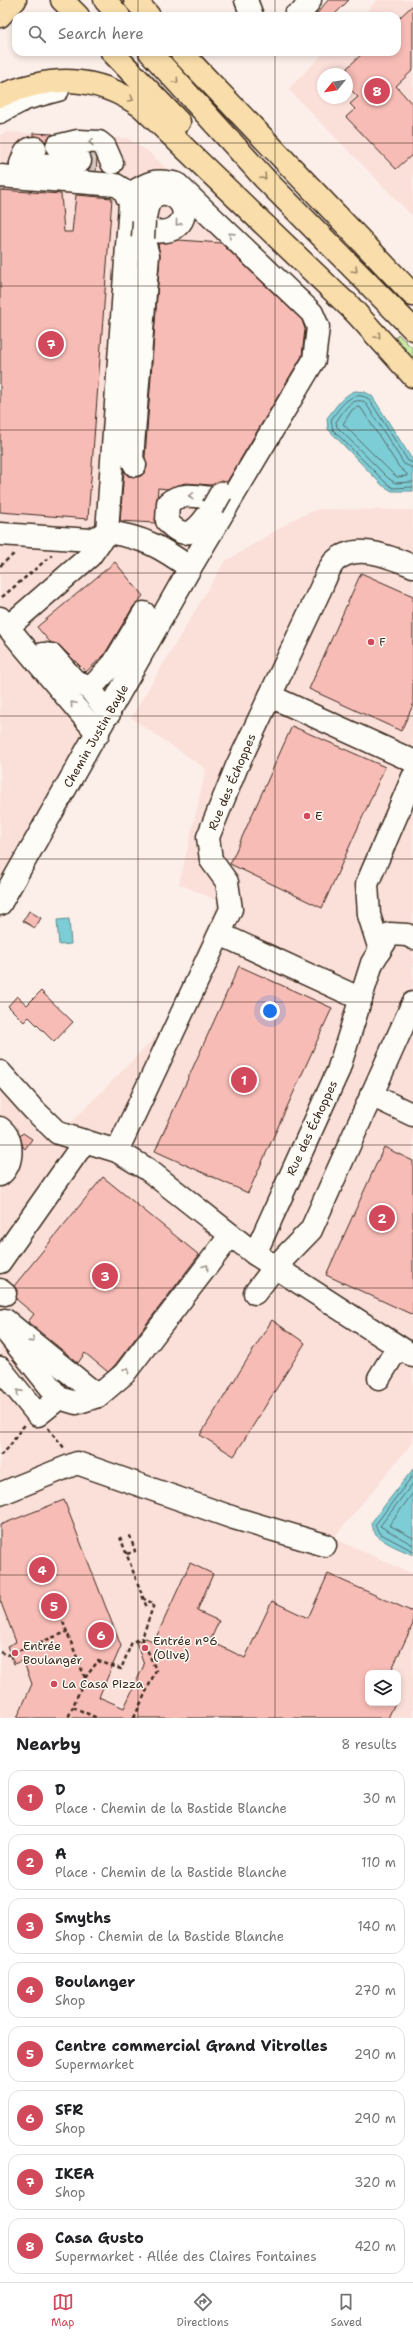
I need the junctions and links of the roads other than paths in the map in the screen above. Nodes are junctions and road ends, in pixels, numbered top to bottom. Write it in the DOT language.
graph roads {
  1 [pos="15,0"];
  2 [pos="62,0"];
  3 [pos="66,0"];
  4 [pos="105,0"];
  5 [pos="135,0"];
  6 [pos="149,0"];
  7 [pos="246,0"];
  8 [pos="310,0"];
  9 [pos="75,12"];
  10 [pos="76,12"];
  11 [pos="116,12"];
  12 [pos="146,12"];
  13 [pos="160,12"];
  14 [pos="250,12"];
  15 [pos="302,12"];
  16 [pos="0,16"];
  17 [pos="116,56"];
  18 [pos="154,56"];
  19 [pos="185,56"];
  20 [pos="196,56"];
  21 [pos="101,85"];
  22 [pos="0,96"];
  23 [pos="0,112"];
  24 [pos="57,146"];
  25 [pos="280,157"];
  26 [pos="96,162"];
  27 [pos="15,166"];
  28 [pos="125,193"];
  29 [pos="141,234"];
  30 [pos="256,266"];
  31 [pos="413,281"];
  32 [pos="413,295"];
  33 [pos="356,313"];
  34 [pos="413,329"];
  35 [pos="413,376"];
  36 [pos="135,465"];
  37 [pos="220,502"];
  38 [pos="107,532"];
  39 [pos="0,534"];
  40 [pos="413,566"];
  41 [pos="190,568"];
  42 [pos="144,613"];
  43 [pos="3,614"];
  44 [pos="34,658"];
  45 [pos="90,689"];
  46 [pos="270,696"];
  47 [pos="109,714"];
  48 [pos="98,734"];
  49 [pos="413,761"];
  50 [pos="413,777"];
  51 [pos="0,904"];
  52 [pos="220,934"];
  53 [pos="413,938"];
  54 [pos="380,950"];
  55 [pos="361,999"];
  56 [pos="413,1003"];
  57 [pos="0,1072"];
  58 [pos="371,1095"];
  59 [pos="413,1115"];
  60 [pos="0,1128"];
  61 [pos="85,1141"];
  62 [pos="108,1154"];
  63 [pos="0,1175"];
  64 [pos="230,1236"];
  65 [pos="255,1254"];
  66 [pos="0,1262"];
  67 [pos="275,1267"];
  68 [pos="255,1293"];
  69 [pos="0,1317"];
  70 [pos="0,1324"];
  71 [pos="406,1352"];
  72 [pos="0,1368"];
  73 [pos="380,1378"];
  74 [pos="98,1396"];
  75 [pos="58,1398"];
  76 [pos="0,1494"];
  77 [pos="325,1545"];
  1 -- 16 [label="main road"];
  2 -- 9 [label="main road"];
  3 -- 10 [label="main road"];
  4 -- 11 [label="main road"];
  5 -- 12 [label="main road"];
  6 -- 13 [label="main road"];
  7 -- 14 [label="street"];
  8 -- 15 [label="street"];
  17 -- 33 [label="main road"];
  18 -- 34 [label="main road, one-way"];
  19 -- 25 [label="main road"];
  20 -- 25 [label="main road"];
  21 -- 22 [label="main road"];
  21 -- 23 [label="street"];
  21 -- 33 [label="main road, one-way"];
  26 -- 24 [label="street, one-way"];
  25 -- 31 [label="main road"];
  25 -- 32 [label="main road"];
  26 -- 27 [label="street"];
  26 -- 28 [label="street"];
  27 -- 28 [label="street"];
  28 -- 29 [label="street"];
  30 -- 28 [label="street, one-way"];
  29 -- 36 [label="street"];
  29 -- 38 [label="street"];
  37 -- 30 [label="street, one-way"];
  30 -- 37 [label="street"];
  33 -- 35 [label="main road, one-way"];
  37 -- 41 [label="street, Chemin Justin Bayle"];
  38 -- 39 [label="street"];
  38 -- 41 [label="street"];
  38 -- 43 [label="street"];
  40 -- 46 [label="street, Rue des Échoppes"];
  41 -- 47 [label="street, Chemin Justin Bayle"];
  42 -- 45 [label="street"];
  43 -- 44 [label="street"];
  44 -- 45 [label="street"];
  48 -- 44 [label="street, one-way"];
  45 -- 47 [label="street"];
  46 -- 49 [label="street"];
  46 -- 52 [label="street, Rue des Échoppes"];
  47 -- 48 [label="street, Chemin Justin Bayle"];
  48 -- 51 [label="street, Chemin Justin Bayle"];
  50 -- 54 [label="street"];
  52 -- 55 [label="street"];
  52 -- 62 [label="street, Rue des Échoppes"];
  53 -- 54 [label="street, Rue des Échoppes"];
  54 -- 55 [label="street, Rue des Échoppes"];
  55 -- 65 [label="street, Rue des Échoppes"];
  56 -- 58 [label="street"];
  57 -- 61 [label="street"];
  58 -- 59 [label="street"];
  58 -- 67 [label="street"];
  60 -- 63 [label="street"];
  61 -- 62 [label="street"];
  61 -- 66 [label="street"];
  62 -- 64 [label="street"];
  64 -- 65 [label="street"];
  74 -- 64 [label="street, one-way"];
  65 -- 67 [label="street"];
  67 -- 68 [label="street"];
  67 -- 71 [label="street"];
  69 -- 74 [label="street, one-way"];
  70 -- 75 [label="street"];
  71 -- 73 [label="street"];
  75 -- 72 [label="street, one-way"];
  74 -- 75 [label="street"];
  76 -- 77 [label="street"];
}
